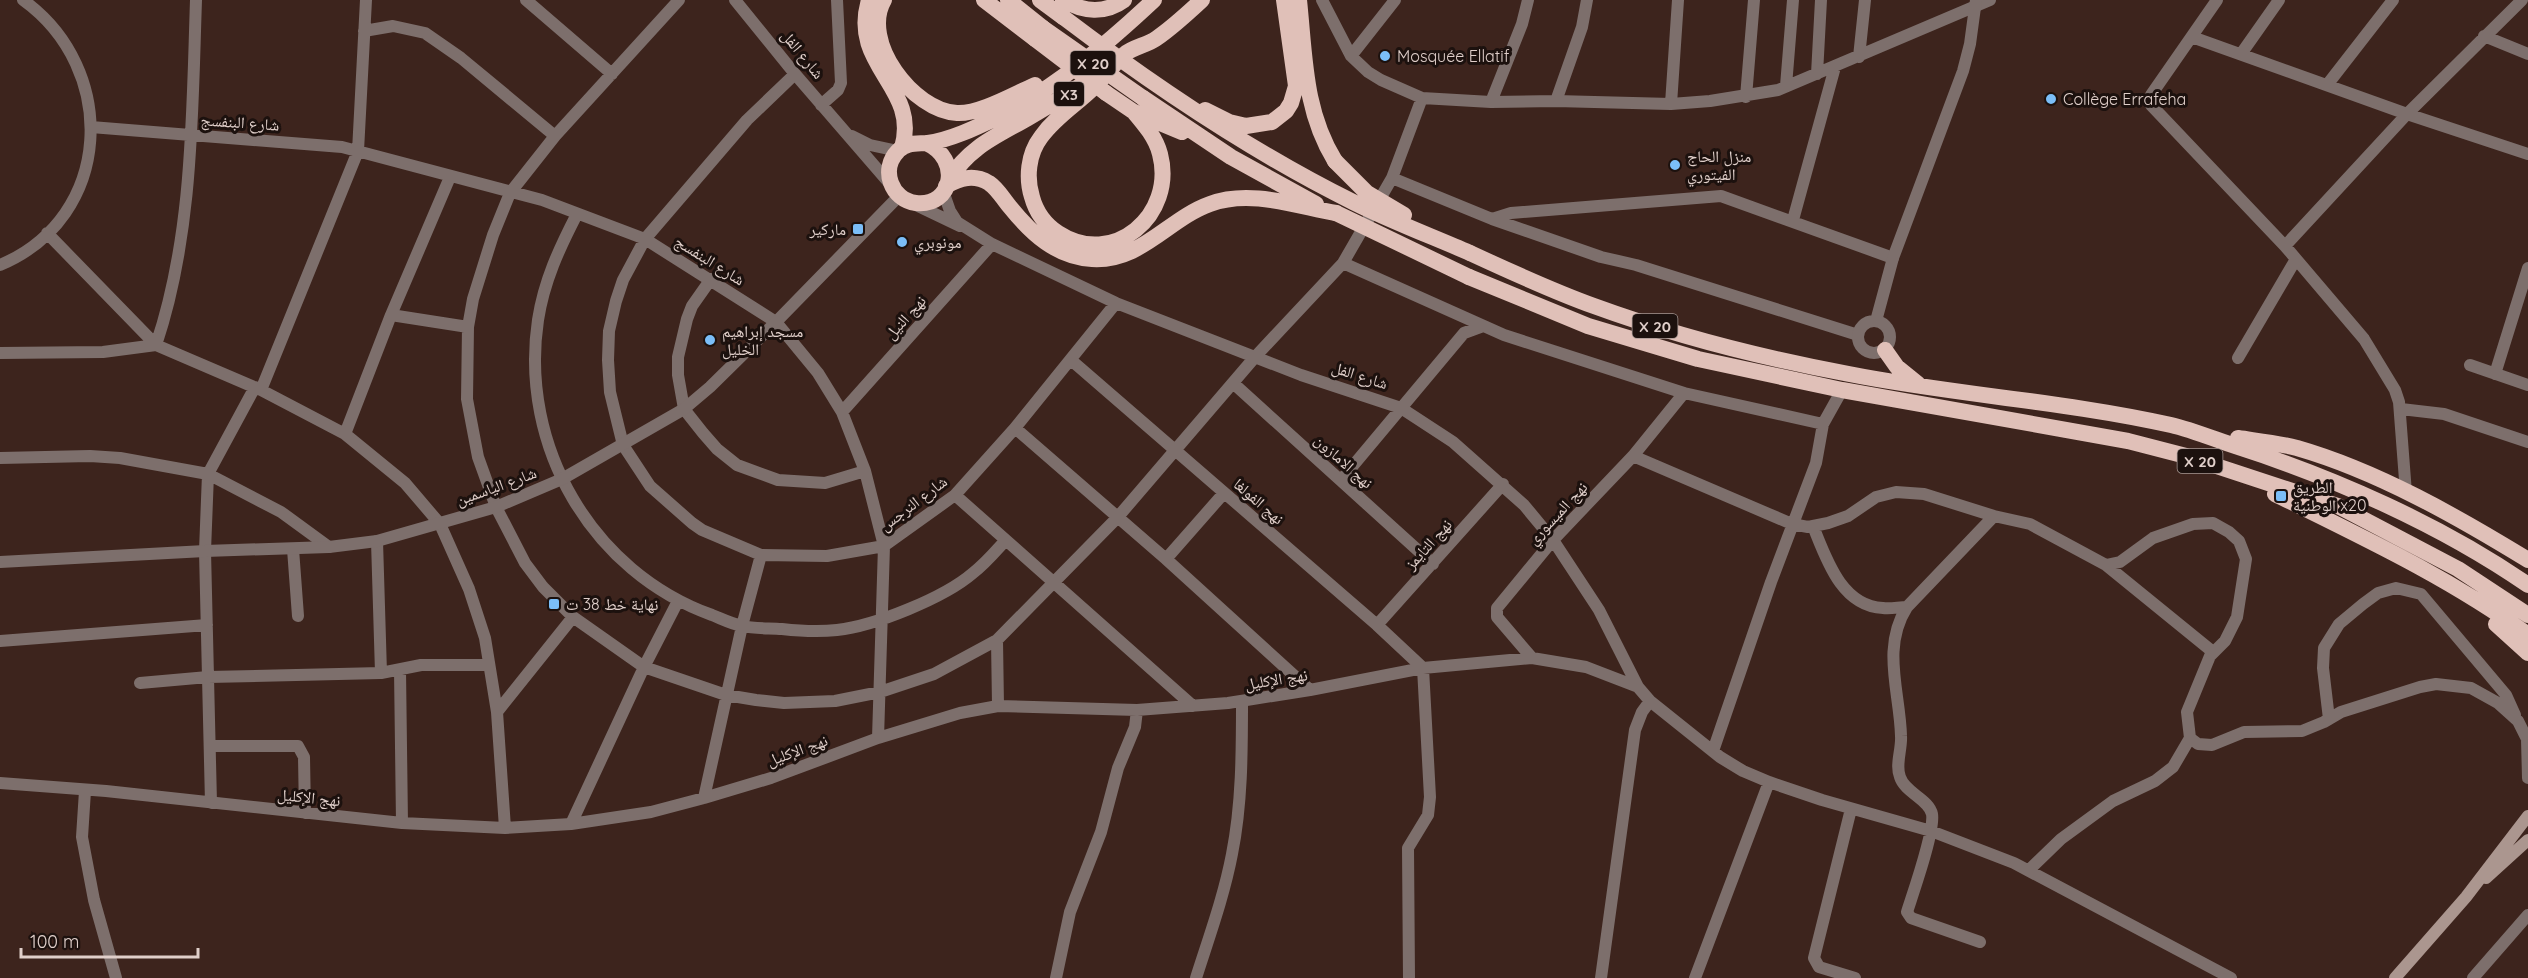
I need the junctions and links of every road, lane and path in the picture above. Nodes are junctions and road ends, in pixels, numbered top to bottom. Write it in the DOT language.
graph roads {
  1 [pos="23,0"];
  2 [pos="196,0"];
  3 [pos="366,0"];
  4 [pos="526,0"];
  5 [pos="679,0"];
  6 [pos="735,0"];
  7 [pos="837,0"];
  8 [pos="869,0"];
  9 [pos="884,0"];
  10 [pos="984,0"];
  11 [pos="1008,0"];
  12 [pos="1040,0"];
  13 [pos="1063,0"];
  14 [pos="1124,0"];
  15 [pos="1154,0"];
  16 [pos="1185,0"];
  17 [pos="1202,0"];
  18 [pos="1284,0"];
  19 [pos="1299,0"];
  20 [pos="1322,0"];
  21 [pos="1395,0"];
  22 [pos="1528,0"];
  23 [pos="1587,0"];
  24 [pos="1678,0"];
  25 [pos="1754,0"];
  26 [pos="1793,0"];
  27 [pos="1821,0"];
  28 [pos="1865,0"];
  29 [pos="1990,0"];
  30 [pos="2217,0"];
  31 [pos="2279,0"];
  32 [pos="2393,0"];
  33 [pos="2515,2"];
  34 [pos="1976,3"];
  35 [pos="364,31"];
  36 [pos="1039,33"];
  37 [pos="2484,36"];
  38 [pos="2192,37"];
  39 [pos="1126,53"];
  40 [pos="2241,54"];
  41 [pos="2528,54"];
  42 [pos="1351,56"];
  43 [pos="1859,57"];
  44 [pos="1835,67"];
  45 [pos="612,74"];
  46 [pos="795,74"];
  47 [pos="1065,74"];
  48 [pos="1817,74"];
  49 [pos="1154,83"];
  50 [pos="2327,85"];
  51 [pos="1786,86"];
  52 [pos="1746,97"];
  53 [pos="1422,98"];
  54 [pos="1556,101"];
  55 [pos="1491,102"];
  56 [pos="1671,104"];
  57 [pos="821,105"];
  58 [pos="1138,105"];
  59 [pos="2407,114"];
  60 [pos="92,127"];
  61 [pos="844,130"];
  62 [pos="192,135"];
  63 [pos="555,136"];
  64 [pos="926,143"];
  65 [pos="900,149"];
  66 [pos="358,152"];
  67 [pos="2528,154"];
  68 [pos="450,177"];
  69 [pos="1392,178"];
  70 [pos="946,186"];
  71 [pos="510,193"];
  72 [pos="900,195"];
  73 [pos="1336,213"];
  74 [pos="577,214"];
  75 [pos="1492,219"];
  76 [pos="1793,220"];
  77 [pos="967,229"];
  78 [pos="47,233"];
  79 [pos="645,239"];
  80 [pos="992,244"];
  81 [pos="2285,246"];
  82 [pos="1470,253"];
  83 [pos="1893,258"];
  84 [pos="2296,259"];
  85 [pos="1343,263"];
  86 [pos="0,265"];
  87 [pos="2528,268"];
  88 [pos="711,279"];
  89 [pos="1116,303"];
  90 [pos="391,315"];
  91 [pos="1876,321"];
  92 [pos="777,322"];
  93 [pos="1483,326"];
  94 [pos="468,327"];
  95 [pos="1858,335"];
  96 [pos="156,345"];
  97 [pos="1885,350"];
  98 [pos="0,353"];
  99 [pos="1255,357"];
  100 [pos="2238,358"];
  101 [pos="1071,360"];
  102 [pos="2470,365"];
  103 [pos="2495,374"];
  104 [pos="1233,383"];
  105 [pos="2528,384"];
  106 [pos="1922,386"];
  107 [pos="258,389"];
  108 [pos="1842,390"];
  109 [pos="1684,393"];
  110 [pos="1401,408"];
  111 [pos="684,409"];
  112 [pos="2401,409"];
  113 [pos="842,412"];
  114 [pos="1823,424"];
  115 [pos="2172,426"];
  116 [pos="1015,428"];
  117 [pos="345,434"];
  118 [pos="2528,442"];
  119 [pos="624,444"];
  120 [pos="1174,449"];
  121 [pos="1633,456"];
  122 [pos="2186,456"];
  123 [pos="0,458"];
  124 [pos="865,471"];
  125 [pos="208,474"];
  126 [pos="562,479"];
  127 [pos="1341,480"];
  128 [pos="1503,484"];
  129 [pos="1224,492"];
  130 [pos="2406,493"];
  131 [pos="955,495"];
  132 [pos="496,507"];
  133 [pos="1994,516"];
  134 [pos="1117,518"];
  135 [pos="440,524"];
  136 [pos="1791,524"];
  137 [pos="1813,526"];
  138 [pos="2486,534"];
  139 [pos="377,540"];
  140 [pos="1553,540"];
  141 [pos="1005,541"];
  142 [pos="884,546"];
  143 [pos="329,547"];
  144 [pos="293,549"];
  145 [pos="205,551"];
  146 [pos="761,555"];
  147 [pos="2528,555"];
  148 [pos="1166,559"];
  149 [pos="2528,560"];
  150 [pos="0,562"];
  151 [pos="1433,564"];
  152 [pos="2106,565"];
  153 [pos="2434,575"];
  154 [pos="1054,583"];
  155 [pos="2528,585"];
  156 [pos="678,601"];
  157 [pos="1907,607"];
  158 [pos="2528,615"];
  159 [pos="298,616"];
  160 [pos="573,617"];
  161 [pos="882,621"];
  162 [pos="207,625"];
  163 [pos="1377,625"];
  164 [pos="742,626"];
  165 [pos="2528,635"];
  166 [pos="997,640"];
  167 [pos="0,641"];
  168 [pos="2213,652"];
  169 [pos="2528,653"];
  170 [pos="1532,658"];
  171 [pos="489,665"];
  172 [pos="644,667"];
  173 [pos="1423,668"];
  174 [pos="400,670"];
  175 [pos="381,673"];
  176 [pos="208,677"];
  177 [pos="140,683"];
  178 [pos="1638,687"];
  179 [pos="1310,690"];
  180 [pos="880,692"];
  181 [pos="726,695"];
  182 [pos="1242,701"];
  183 [pos="1650,701"];
  184 [pos="998,706"];
  185 [pos="1193,706"];
  186 [pos="1137,710"];
  187 [pos="497,712"];
  188 [pos="2329,720"];
  189 [pos="2518,721"];
  190 [pos="878,738"];
  191 [pos="2190,738"];
  192 [pos="210,746"];
  193 [pos="1713,751"];
  194 [pos="2528,778"];
  195 [pos="1768,782"];
  196 [pos="0,783"];
  197 [pos="85,791"];
  198 [pos="704,798"];
  199 [pos="211,802"];
  200 [pos="1851,809"];
  201 [pos="305,813"];
  202 [pos="2528,816"];
  203 [pos="402,823"];
  204 [pos="571,824"];
  205 [pos="505,828"];
  206 [pos="1931,831"];
  207 [pos="2528,840"];
  208 [pos="2029,870"];
  209 [pos="2466,897"];
  210 [pos="2528,915"];
  211 [pos="1980,942"];
  212 [pos="116,978"];
  213 [pos="1056,978"];
  214 [pos="1196,978"];
  215 [pos="1409,978"];
  216 [pos="1601,978"];
  217 [pos="1695,978"];
  218 [pos="1855,978"];
  219 [pos="2231,978"];
  220 [pos="2395,978"];
  221 [pos="2473,978"];
  1 -- 60 [label="street"];
  2 -- 62 [label="street"];
  3 -- 35 [label="street"];
  4 -- 45 [label="street"];
  5 -- 45 [label="street"];
  6 -- 46 [label="street, شارع الفل"];
  7 -- 57 [label="street"];
  8 -- 65 [label="highway"];
  9 -- 47 [label="highway"];
  10 -- 36 [label="highway"];
  11 -- 36 [label="highway, X 20"];
  12 -- 49 [label="highway, X 20, bridge"];
  13 -- 14 [label="highway"];
  15 -- 47 [label="highway, X3"];
  16 -- 39 [label="highway, X3"];
  17 -- 39 [label="highway"];
  18 -- 49 [label="highway"];
  19 -- 82 [label="highway, bridge"];
  20 -- 42 [label="street"];
  21 -- 42 [label="street"];
  22 -- 55 [label="street"];
  23 -- 54 [label="street"];
  24 -- 56 [label="street"];
  25 -- 52 [label="street"];
  26 -- 51 [label="street"];
  27 -- 48 [label="street"];
  28 -- 43 [label="street"];
  29 -- 34 [label="street"];
  30 -- 38 [label="street"];
  31 -- 40 [label="street"];
  32 -- 50 [label="street"];
  33 -- 37 [label="street"];
  34 -- 43 [label="street"];
  34 -- 83 [label="street"];
  35 -- 63 [label="street"];
  35 -- 66 [label="street"];
  36 -- 58 [label="highway, X 20, bridge"];
  36 -- 58 [label="highway, bridge"];
  37 -- 41 [label="street"];
  37 -- 59 [label="street"];
  38 -- 40 [label="street"];
  38 -- 81 [label="street"];
  39 -- 58 [label="highway"];
  39 -- 70 [label="highway, X3"];
  40 -- 50 [label="street"];
  42 -- 53 [label="street"];
  43 -- 44 [label="street"];
  44 -- 48 [label="street"];
  44 -- 76 [label="street"];
  45 -- 63 [label="street"];
  46 -- 57 [label="street, شارع الفل"];
  46 -- 79 [label="street, شارع النرجس"];
  47 -- 64 [label="highway, X3"];
  48 -- 51 [label="street"];
  49 -- 82 [label="highway, X 20, bridge"];
  50 -- 59 [label="street"];
  51 -- 52 [label="street"];
  52 -- 56 [label="street"];
  53 -- 55 [label="street"];
  53 -- 69 [label="street"];
  54 -- 55 [label="street"];
  54 -- 56 [label="street"];
  57 -- 61 [label="street, شارع الفل"];
  58 -- 73 [label="highway, X 20"];
  59 -- 67 [label="street"];
  59 -- 81 [label="street"];
  60 -- 62 [label="street, شارع البنفسج"];
  60 -- 78 [label="street"];
  61 -- 65 [label="street"];
  61 -- 72 [label="street"];
  62 -- 66 [label="street, شارع البنفسج"];
  62 -- 96 [label="street"];
  63 -- 71 [label="street"];
  64 -- 65 [label="highway"];
  64 -- 70 [label="highway"];
  65 -- 72 [label="highway"];
  66 -- 68 [label="street, شارع البنفسج"];
  66 -- 107 [label="street"];
  68 -- 71 [label="street, شارع البنفسج"];
  68 -- 90 [label="street"];
  69 -- 75 [label="street"];
  69 -- 85 [label="street"];
  70 -- 72 [label="highway"];
  70 -- 73 [label="highway"];
  70 -- 77 [label="street"];
  71 -- 74 [label="street, شارع البنفسج"];
  71 -- 94 [label="street"];
  72 -- 77 [label="street"];
  72 -- 92 [label="street, شارع الياسمين"];
  73 -- 108 [label="highway, X 20, bridge"];
  74 -- 79 [label="street, شارع البنفسج"];
  74 -- 126 [label="street"];
  75 -- 76 [label="street"];
  75 -- 95 [label="street"];
  76 -- 83 [label="street"];
  77 -- 80 [label="street, شارع الفل"];
  78 -- 86 [label="street"];
  78 -- 96 [label="street"];
  79 -- 88 [label="street, شارع البنفسج"];
  79 -- 119 [label="street, شارع النرجس"];
  80 -- 89 [label="street, شارع الفل"];
  80 -- 113 [label="street, نهج النيل"];
  81 -- 84 [label="street"];
  82 -- 106 [label="highway, X 20"];
  83 -- 91 [label="street"];
  84 -- 100 [label="street"];
  84 -- 112 [label="street"];
  85 -- 93 [label="street"];
  85 -- 99 [label="street"];
  87 -- 103 [label="street"];
  88 -- 92 [label="street, شارع البنفسج"];
  88 -- 111 [label="street"];
  89 -- 99 [label="street, شارع الفل"];
  89 -- 101 [label="street, شارع النرجس"];
  90 -- 94 [label="street"];
  90 -- 117 [label="street"];
  91 -- 95 [label="street"];
  91 -- 97 [label="street"];
  92 -- 111 [label="street, شارع الياسمين"];
  92 -- 113 [label="street, شارع البنفسج"];
  93 -- 109 [label="street"];
  93 -- 110 [label="street"];
  94 -- 132 [label="street"];
  95 -- 97 [label="street"];
  96 -- 98 [label="street"];
  96 -- 107 [label="street"];
  97 -- 106 [label="highway"];
  99 -- 104 [label="street"];
  99 -- 110 [label="street, شارع الفل"];
  101 -- 116 [label="street, شارع النرجس"];
  101 -- 120 [label="street, نهج الفولغا"];
  102 -- 103 [label="street"];
  103 -- 105 [label="street"];
  104 -- 120 [label="street"];
  104 -- 127 [label="street, نهج الامازون"];
  106 -- 115 [label="highway, X 20"];
  107 -- 117 [label="street"];
  107 -- 125 [label="street"];
  108 -- 114 [label="street"];
  108 -- 122 [label="highway, X 20"];
  109 -- 114 [label="street"];
  109 -- 121 [label="street, نهج الميسوري"];
  110 -- 127 [label="street"];
  110 -- 128 [label="street, شارع الفل"];
  111 -- 119 [label="street, شارع الياسمين"];
  111 -- 124 [label="street"];
  112 -- 118 [label="street"];
  112 -- 130 [label="street"];
  113 -- 124 [label="street, شارع البنفسج"];
  114 -- 136 [label="street"];
  115 -- 130 [label="highway, X 20"];
  115 -- 155 [label="highway, X 20"];
  116 -- 131 [label="street, شارع النرجس"];
  116 -- 134 [label="street"];
  117 -- 135 [label="street"];
  119 -- 126 [label="street, شارع الياسمين"];
  119 -- 146 [label="street, شارع النرجس"];
  120 -- 129 [label="street, نهج الفولغا"];
  120 -- 134 [label="street"];
  121 -- 136 [label="street"];
  121 -- 140 [label="street, نهج الميسوري"];
  122 -- 153 [label="highway, X 20"];
  122 -- 158 [label="highway, X 20"];
  123 -- 125 [label="street"];
  124 -- 142 [label="street, شارع البنفسج"];
  125 -- 143 [label="street"];
  125 -- 145 [label="street"];
  126 -- 132 [label="street, شارع الياسمين"];
  126 -- 156 [label="street"];
  127 -- 151 [label="street, نهج الامازون"];
  128 -- 140 [label="street, شارع الفل"];
  128 -- 151 [label="street, نهج التايمز"];
  129 -- 148 [label="street"];
  129 -- 163 [label="street, نهج الفولغا"];
  130 -- 138 [label="highway, X 20"];
  131 -- 141 [label="street"];
  131 -- 142 [label="street, شارع النرجس"];
  132 -- 135 [label="street, شارع الياسمين"];
  132 -- 160 [label="street"];
  133 -- 137 [label="street"];
  133 -- 152 [label="street"];
  133 -- 157 [label="street"];
  134 -- 148 [label="street"];
  134 -- 154 [label="street"];
  135 -- 139 [label="street, شارع الياسمين"];
  135 -- 171 [label="street"];
  136 -- 137 [label="street"];
  136 -- 193 [label="street"];
  137 -- 157 [label="street"];
  138 -- 147 [label="highway"];
  138 -- 149 [label="highway, X 20"];
  139 -- 143 [label="street, شارع الياسمين"];
  139 -- 175 [label="street"];
  140 -- 170 [label="street, نهج الميسوري"];
  140 -- 178 [label="street, شارع الفل"];
  141 -- 154 [label="street"];
  141 -- 161 [label="street"];
  142 -- 146 [label="street, شارع النرجس"];
  142 -- 161 [label="street, شارع البنفسج"];
  143 -- 144 [label="street, شارع الياسمين"];
  144 -- 145 [label="street, شارع الياسمين"];
  144 -- 159 [label="street"];
  145 -- 150 [label="street, شارع الياسمين"];
  145 -- 162 [label="street"];
  146 -- 164 [label="street"];
  148 -- 179 [label="street"];
  151 -- 163 [label="street, نهج التايمز"];
  152 -- 168 [label="street"];
  152 -- 168 [label="street"];
  153 -- 165 [label="highway, X 20"];
  153 -- 169 [label="highway"];
  154 -- 166 [label="street"];
  154 -- 185 [label="street"];
  156 -- 164 [label="street"];
  156 -- 172 [label="street"];
  157 -- 206 [label="street"];
  160 -- 172 [label="street"];
  160 -- 187 [label="street"];
  161 -- 164 [label="street"];
  161 -- 180 [label="street, شارع البنفسج"];
  162 -- 167 [label="street"];
  162 -- 176 [label="street"];
  163 -- 173 [label="street, نهج الفولغا"];
  164 -- 181 [label="street"];
  166 -- 180 [label="street"];
  166 -- 184 [label="street"];
  168 -- 191 [label="street"];
  170 -- 173 [label="street, نهج الإكليل"];
  170 -- 178 [label="street, نهج الإكليل"];
  171 -- 174 [label="street"];
  171 -- 187 [label="street"];
  172 -- 181 [label="street"];
  172 -- 204 [label="street"];
  173 -- 179 [label="street, نهج الإكليل"];
  173 -- 215 [label="street"];
  174 -- 175 [label="street"];
  174 -- 203 [label="street"];
  175 -- 176 [label="street"];
  176 -- 177 [label="street"];
  176 -- 192 [label="street"];
  178 -- 183 [label="street"];
  179 -- 182 [label="street, نهج الإكليل"];
  180 -- 181 [label="street"];
  180 -- 190 [label="street, شارع البنفسج"];
  181 -- 198 [label="street"];
  182 -- 185 [label="street, نهج الإكليل"];
  182 -- 214 [label="street"];
  183 -- 193 [label="street"];
  183 -- 216 [label="street"];
  184 -- 186 [label="street, نهج الإكليل"];
  184 -- 190 [label="street, نهج الإكليل"];
  185 -- 186 [label="street, نهج الإكليل"];
  186 -- 213 [label="street"];
  187 -- 205 [label="street"];
  188 -- 189 [label="street"];
  188 -- 189 [label="street"];
  188 -- 191 [label="street"];
  189 -- 194 [label="street"];
  190 -- 198 [label="street, نهج الإكليل"];
  191 -- 208 [label="street"];
  192 -- 199 [label="street"];
  192 -- 201 [label="street"];
  193 -- 195 [label="street"];
  195 -- 200 [label="street"];
  195 -- 217 [label="street"];
  196 -- 197 [label="street, نهج الإكليل"];
  197 -- 199 [label="street, نهج الإكليل"];
  197 -- 212 [label="street"];
  198 -- 204 [label="street, نهج الإكليل"];
  199 -- 201 [label="street, نهج الإكليل"];
  200 -- 206 [label="street"];
  200 -- 218 [label="street"];
  201 -- 203 [label="street, نهج الإكليل"];
  202 -- 209 [label="main road"];
  203 -- 205 [label="street, نهج الإكليل"];
  204 -- 205 [label="street, نهج الإكليل"];
  206 -- 208 [label="street"];
  206 -- 211 [label="street"];
  207 -- 209 [label="main road"];
  208 -- 219 [label="street"];
  209 -- 220 [label="main road"];
  210 -- 221 [label="street"];
}
